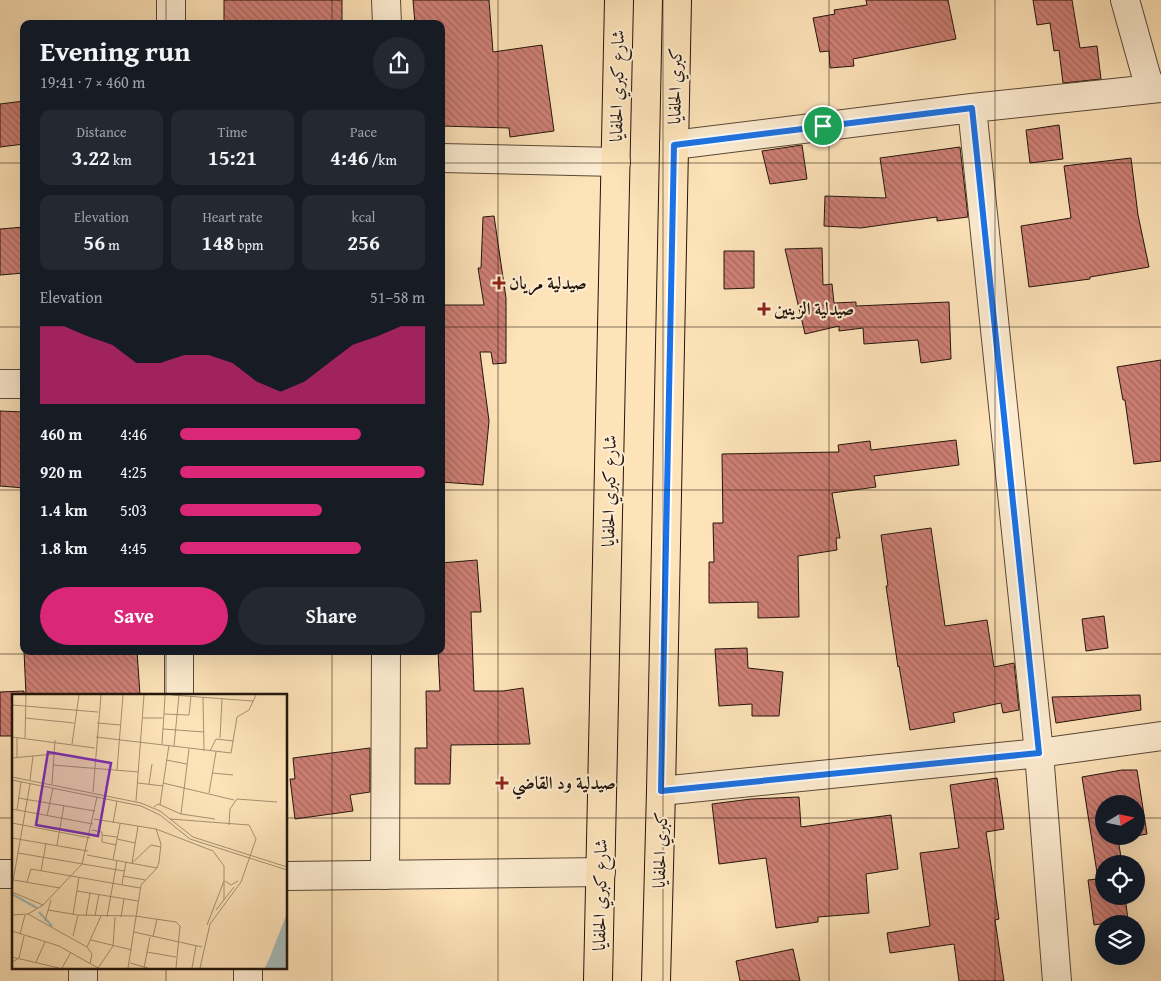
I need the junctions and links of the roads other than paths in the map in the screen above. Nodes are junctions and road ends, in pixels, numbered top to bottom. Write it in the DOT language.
graph roads {
  1 [pos="171,0"];
  2 [pos="386,0"];
  3 [pos="619,0"];
  4 [pos="677,0"];
  5 [pos="1125,0"];
  6 [pos="171,20"];
  7 [pos="386,20"];
  8 [pos="1155,89"];
  9 [pos="972,108"];
  10 [pos="674,145"];
  11 [pos="445,158"];
  12 [pos="616,162"];
  13 [pos="0,384"];
  14 [pos="20,384"];
  15 [pos="179,655"];
  16 [pos="386,655"];
  17 [pos="179,694"];
  18 [pos="1161,736"];
  19 [pos="1039,753"];
  20 [pos="661,791"];
  21 [pos="601,872"];
  22 [pos="384,875"];
  23 [pos="288,876"];
  24 [pos="83,968"];
  25 [pos="248,968"];
  26 [pos="83,981"];
  27 [pos="248,981"];
  28 [pos="598,981"];
  29 [pos="656,981"];
  30 [pos="1057,981"];
  1 -- 6 [label="street"];
  2 -- 7 [label="street"];
  3 -- 12 [label="main road, شارع كبري الحلفايا"];
  4 -- 10 [label="main road, كبري الحلفايا"];
  5 -- 8 [label="street"];
  8 -- 9 [label="street"];
  9 -- 10 [label="street"];
  9 -- 19 [label="street"];
  10 -- 20 [label="main road, كبري الحلفايا"];
  11 -- 12 [label="street"];
  12 -- 21 [label="main road, شارع كبري الحلفايا"];
  13 -- 14 [label="street"];
  15 -- 17 [label="street"];
  16 -- 22 [label="street"];
  18 -- 19 [label="street"];
  19 -- 20 [label="street"];
  19 -- 30 [label="street"];
  20 -- 29 [label="main road, كبري الحلفايا"];
  21 -- 22 [label="street"];
  21 -- 28 [label="main road, شارع كبري الحلفايا"];
  22 -- 23 [label="street"];
  24 -- 26 [label="street"];
  25 -- 27 [label="street"];
}
